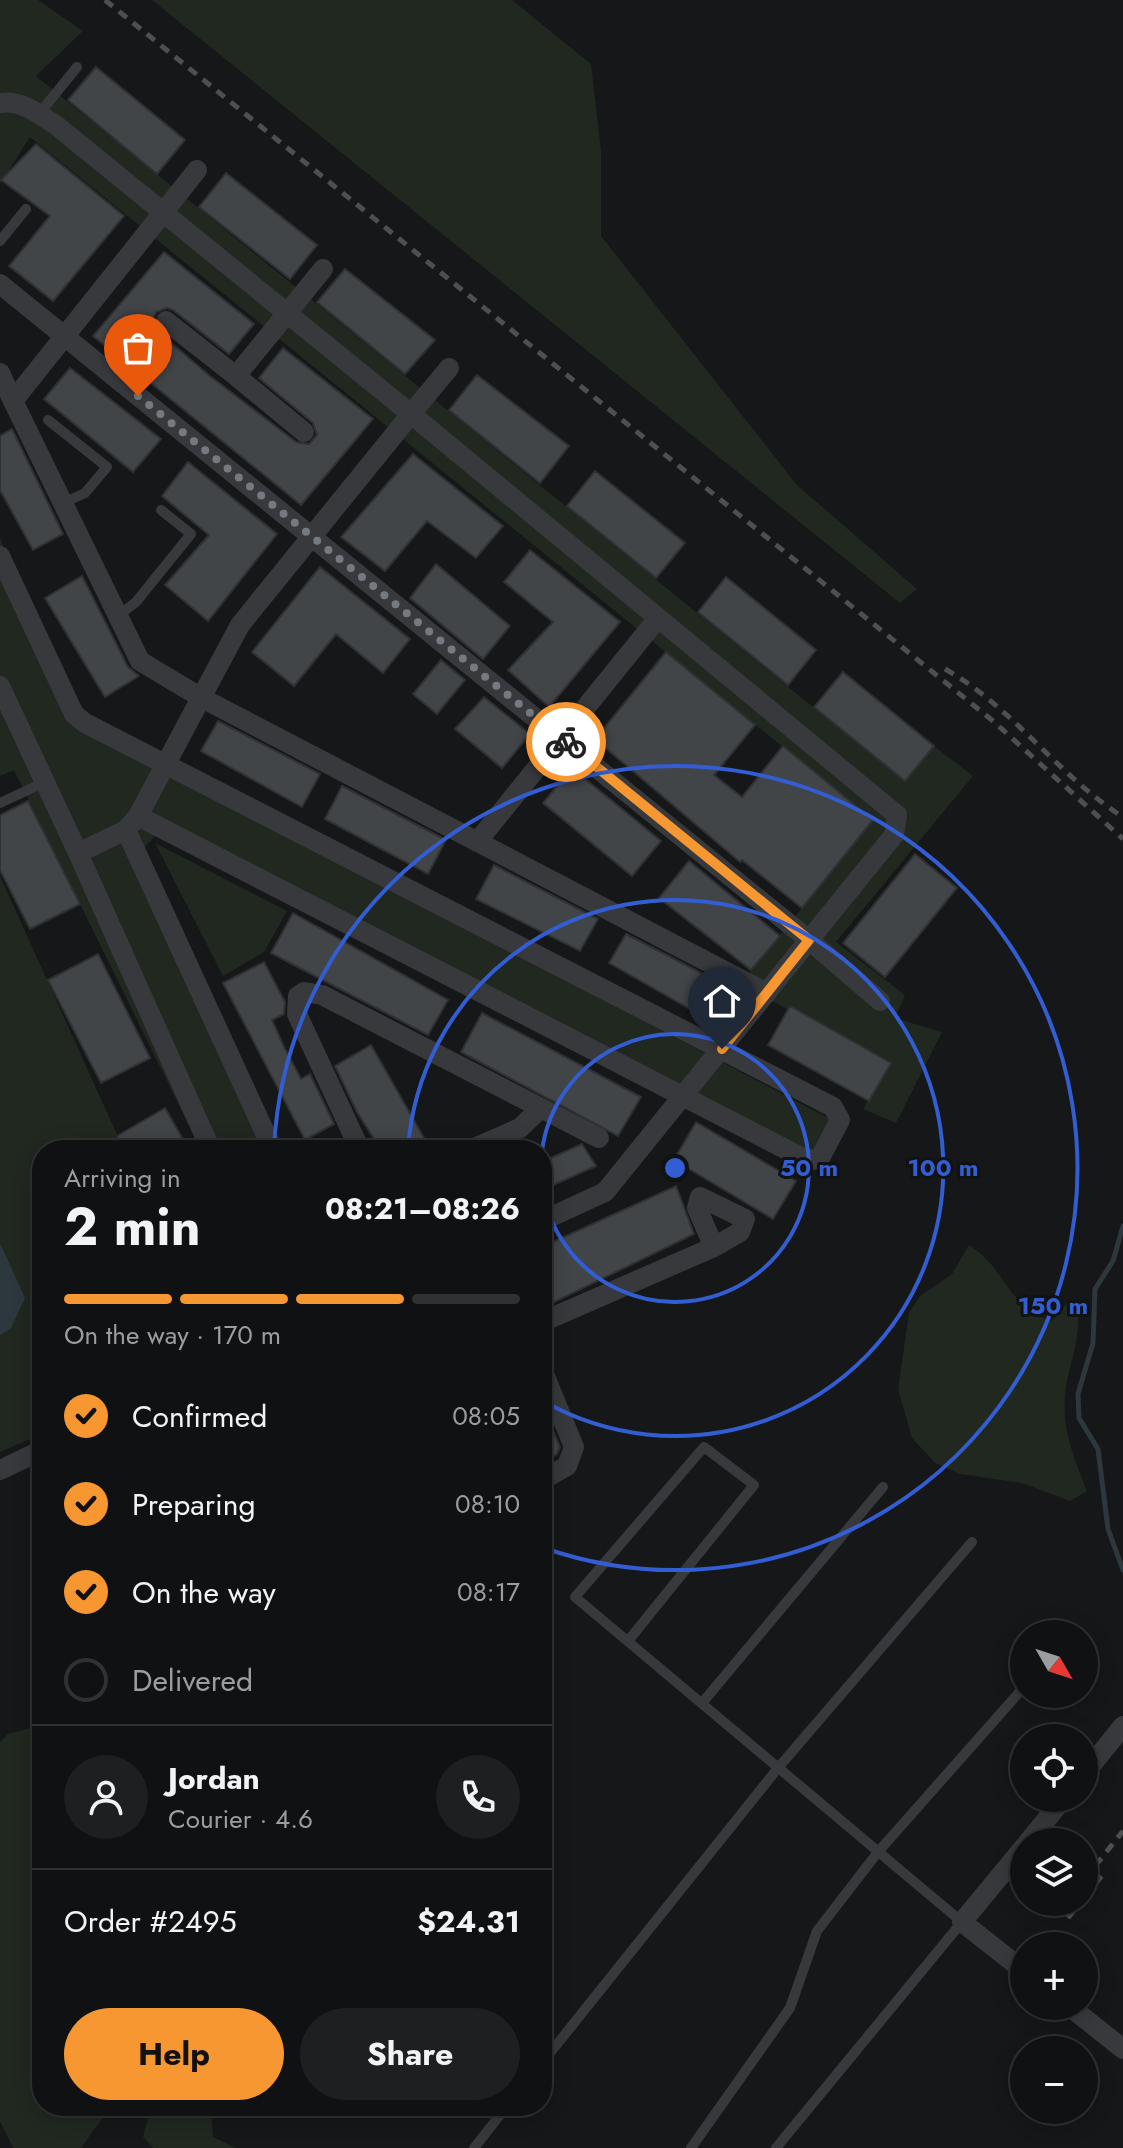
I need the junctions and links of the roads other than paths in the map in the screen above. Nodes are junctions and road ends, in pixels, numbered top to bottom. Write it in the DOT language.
graph roads {
  1 [pos="77,67"];
  2 [pos="0,103"];
  3 [pos="39,114"];
  4 [pos="197,170"];
  5 [pos="26,209"];
  6 [pos="163,212"];
  7 [pos="0,241"];
  8 [pos="323,269"];
  9 [pos="0,284"];
  10 [pos="285,311"];
  11 [pos="166,321"];
  12 [pos="64,336"];
  13 [pos="449,368"];
  14 [pos="0,373"];
  15 [pos="236,376"];
  16 [pos="13,401"];
  17 [pos="411,414"];
  18 [pos="48,420"];
  19 [pos="304,432"];
  20 [pos="63,503"];
  21 [pos="161,510"];
  22 [pos="312,536"];
  23 [pos="0,556"];
  24 [pos="118,616"];
  25 [pos="658,618"];
  26 [pos="0,686"];
  27 [pos="200,697"];
  28 [pos="560,738"];
  29 [pos="164,766"];
  30 [pos="45,782"];
  31 [pos="0,803"];
  32 [pos="132,823"];
  33 [pos="477,842"];
  34 [pos="78,853"];
  35 [pos="809,940"];
  36 [pos="767,993"];
  37 [pos="880,1001"];
  38 [pos="722,1049"];
  39 [pos="685,1096"];
  40 [pos="541,1108"];
  41 [pos="599,1138"];
  42 [pos="207,1140"];
  43 [pos="269,1140"];
  44 [pos="355,1140"];
  45 [pos="493,1140"];
  46 [pos="552,1216"];
  47 [pos="714,1247"];
  48 [pos="552,1318"];
  49 [pos="552,1393"];
  50 [pos="32,1455"];
  51 [pos="0,1470"];
  52 [pos="552,1474"];
  53 [pos="883,1487"];
  54 [pos="972,1542"];
  55 [pos="628,1641"];
  56 [pos="702,1703"];
  57 [pos="1010,1703"];
  58 [pos="1123,1726"];
  59 [pos="1098,1757"];
  60 [pos="778,1768"];
  61 [pos="1053,1812"];
  62 [pos="1039,1828"];
  63 [pos="878,1852"];
  64 [pos="1010,1864"];
  65 [pos="962,1922"];
  66 [pos="1010,1960"];
  67 [pos="1087,2020"];
  68 [pos="1123,2049"];
  69 [pos="552,2050"];
  70 [pos="499,2116"];
  71 [pos="474,2148"];
  72 [pos="691,2148"];
  73 [pos="776,2148"];
  1 -- 3 [label="lane"];
  2 -- 3 [label="street"];
  3 -- 6 [label="street"];
  4 -- 6 [label="street"];
  5 -- 7 [label="lane"];
  6 -- 10 [label="street"];
  6 -- 12 [label="street"];
  8 -- 10 [label="street"];
  9 -- 12 [label="street"];
  10 -- 15 [label="street"];
  10 -- 17 [label="street"];
  11 -- 15 [label="street"];
  12 -- 16 [label="street"];
  12 -- 22 [label="street"];
  13 -- 17 [label="street"];
  14 -- 16 [label="street"];
  15 -- 19 [label="street"];
  16 -- 20 [label="street"];
  17 -- 22 [label="street"];
  17 -- 25 [label="street"];
  18 -- 20 [label="lane"];
  20 -- 24 [label="street"];
  21 -- 24 [label="lane"];
  22 -- 27 [label="street"];
  22 -- 28 [label="street"];
  23 -- 29 [label="street"];
  24 -- 27 [label="street"];
  25 -- 28 [label="street"];
  25 -- 35 [label="street"];
  26 -- 30 [label="street"];
  27 -- 29 [label="street"];
  27 -- 33 [label="street"];
  28 -- 33 [label="street"];
  28 -- 35 [label="street"];
  29 -- 32 [label="street"];
  29 -- 38 [label="street"];
  30 -- 31 [label="lane"];
  30 -- 34 [label="street"];
  32 -- 34 [label="street"];
  32 -- 39 [label="street"];
  32 -- 43 [label="street"];
  33 -- 36 [label="street"];
  34 -- 42 [label="street"];
  35 -- 36 [label="street"];
  35 -- 37 [label="street"];
  36 -- 38 [label="street"];
  38 -- 39 [label="street"];
  38 -- 39 [label="street"];
  39 -- 46 [label="street"];
  40 -- 41 [label="street"];
  40 -- 44 [label="street"];
  40 -- 45 [label="street"];
  47 -- 48 [label="street"];
  49 -- 52 [label="street"];
  50 -- 51 [label="street"];
  53 -- 56 [label="lane"];
  54 -- 60 [label="lane"];
  55 -- 55 [label="lane"];
  55 -- 56 [label="lane"];
  56 -- 60 [label="lane"];
  57 -- 63 [label="lane"];
  58 -- 59 [label="street"];
  60 -- 63 [label="lane"];
  60 -- 69 [label="lane"];
  61 -- 62 [label="street"];
  63 -- 65 [label="lane"];
  63 -- 72 [label="lane"];
  64 -- 65 [label="street"];
  65 -- 66 [label="street"];
  65 -- 73 [label="lane"];
  67 -- 68 [label="street"];
  70 -- 71 [label="lane"];
}
